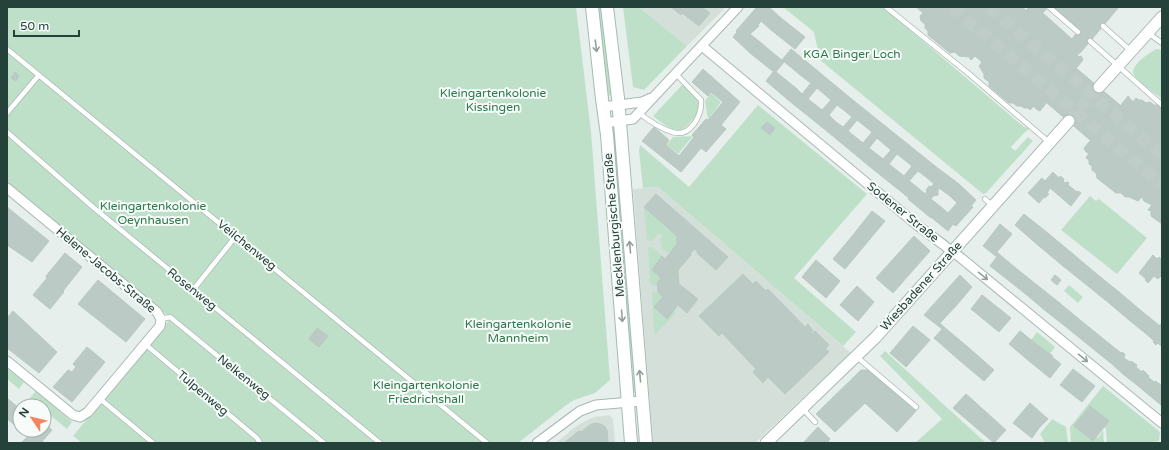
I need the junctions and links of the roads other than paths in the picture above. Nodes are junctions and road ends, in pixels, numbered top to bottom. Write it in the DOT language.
graph roads {
  1 [pos="592,7"];
  2 [pos="607,7"];
  3 [pos="738,7"];
  4 [pos="886,7"];
  5 [pos="1049,7"];
  6 [pos="1162,17"];
  7 [pos="1102,26"];
  8 [pos="1078,32"];
  9 [pos="1148,32"];
  10 [pos="1090,41"];
  11 [pos="1162,43"];
  12 [pos="702,46"];
  13 [pos="7,49"];
  14 [pos="1132,51"];
  15 [pos="1118,67"];
  16 [pos="676,74"];
  17 [pos="39,75"];
  18 [pos="1099,88"];
  19 [pos="655,95"];
  20 [pos="1162,105"];
  21 [pos="618,106"];
  22 [pos="603,107"];
  23 [pos="7,113"];
  24 [pos="639,113"];
  25 [pos="620,122"];
  26 [pos="1069,122"];
  27 [pos="605,123"];
  28 [pos="7,132"];
  29 [pos="1050,143"];
  30 [pos="7,188"];
  31 [pos="236,236"];
  32 [pos="952,251"];
  33 [pos="193,290"];
  34 [pos="161,319"];
  35 [pos="144,344"];
  36 [pos="856,357"];
  37 [pos="7,361"];
  38 [pos="99,398"];
  39 [pos="642,401"];
  40 [pos="628,402"];
  41 [pos="916,407"];
  42 [pos="802,408"];
  43 [pos="815,422"];
  44 [pos="1162,423"];
  45 [pos="153,443"];
  46 [pos="260,443"];
  47 [pos="324,443"];
  48 [pos="380,443"];
  49 [pos="487,443"];
  50 [pos="537,443"];
  51 [pos="631,443"];
  52 [pos="646,443"];
  53 [pos="766,443"];
  1 -- 22 [label="main road, Mecklenburgische Straße, one-way"];
  2 -- 21 [label="main road, Mecklenburgische Straße"];
  3 -- 12 [label="street"];
  4 -- 29 [label="lane"];
  5 -- 8 [label="lane"];
  6 -- 9 [label="street"];
  7 -- 14 [label="lane"];
  9 -- 11 [label="lane"];
  9 -- 14 [label="street"];
  10 -- 15 [label="lane"];
  12 -- 16 [label="street"];
  12 -- 32 [label="street, Sodener Straße"];
  13 -- 17 [label="lane, Veilchenweg"];
  14 -- 15 [label="street"];
  15 -- 18 [label="street"];
  15 -- 20 [label="lane"];
  16 -- 19 [label="street"];
  16 -- 24 [label="lane"];
  17 -- 23 [label="lane"];
  17 -- 31 [label="lane, Veilchenweg"];
  19 -- 21 [label="street"];
  19 -- 24 [label="street"];
  21 -- 22 [label="street"];
  21 -- 25 [label="main road, Mecklenburgische Straße"];
  22 -- 27 [label="main road, Mecklenburgische Straße"];
  24 -- 25 [label="street"];
  25 -- 27 [label="street"];
  39 -- 25 [label="main road, Mecklenburgische Straße, one-way"];
  26 -- 29 [label="street, Wiesbadener Straße"];
  27 -- 40 [label="main road, Mecklenburgische Straße, one-way"];
  28 -- 33 [label="lane, Rosenweg"];
  29 -- 32 [label="street, Wiesbadener Straße"];
  30 -- 34 [label="street, Helene-Jacobs-Straße"];
  31 -- 33 [label="lane"];
  31 -- 49 [label="lane, Veilchenweg"];
  32 -- 36 [label="street, Wiesbadener Straße"];
  32 -- 44 [label="street, Sodener Straße, one-way"];
  33 -- 48 [label="lane, Rosenweg"];
  34 -- 35 [label="street, Helene-Jacobs-Straße"];
  34 -- 47 [label="lane, Nelkenweg"];
  35 -- 38 [label="street, Helene-Jacobs-Straße"];
  35 -- 46 [label="lane, Tulpenweg"];
  36 -- 41 [label="lane"];
  36 -- 42 [label="street, Wiesbadener Straße"];
  37 -- 38 [label="street, Helene-Jacobs-Straße"];
  38 -- 45 [label="lane"];
  39 -- 40 [label="street"];
  39 -- 52 [label="main road, Mecklenburgische Straße"];
  40 -- 50 [label="street"];
  40 -- 51 [label="main road, Mecklenburgische Straße"];
  42 -- 43 [label="lane"];
  42 -- 53 [label="street, Wiesbadener Straße"];
}
